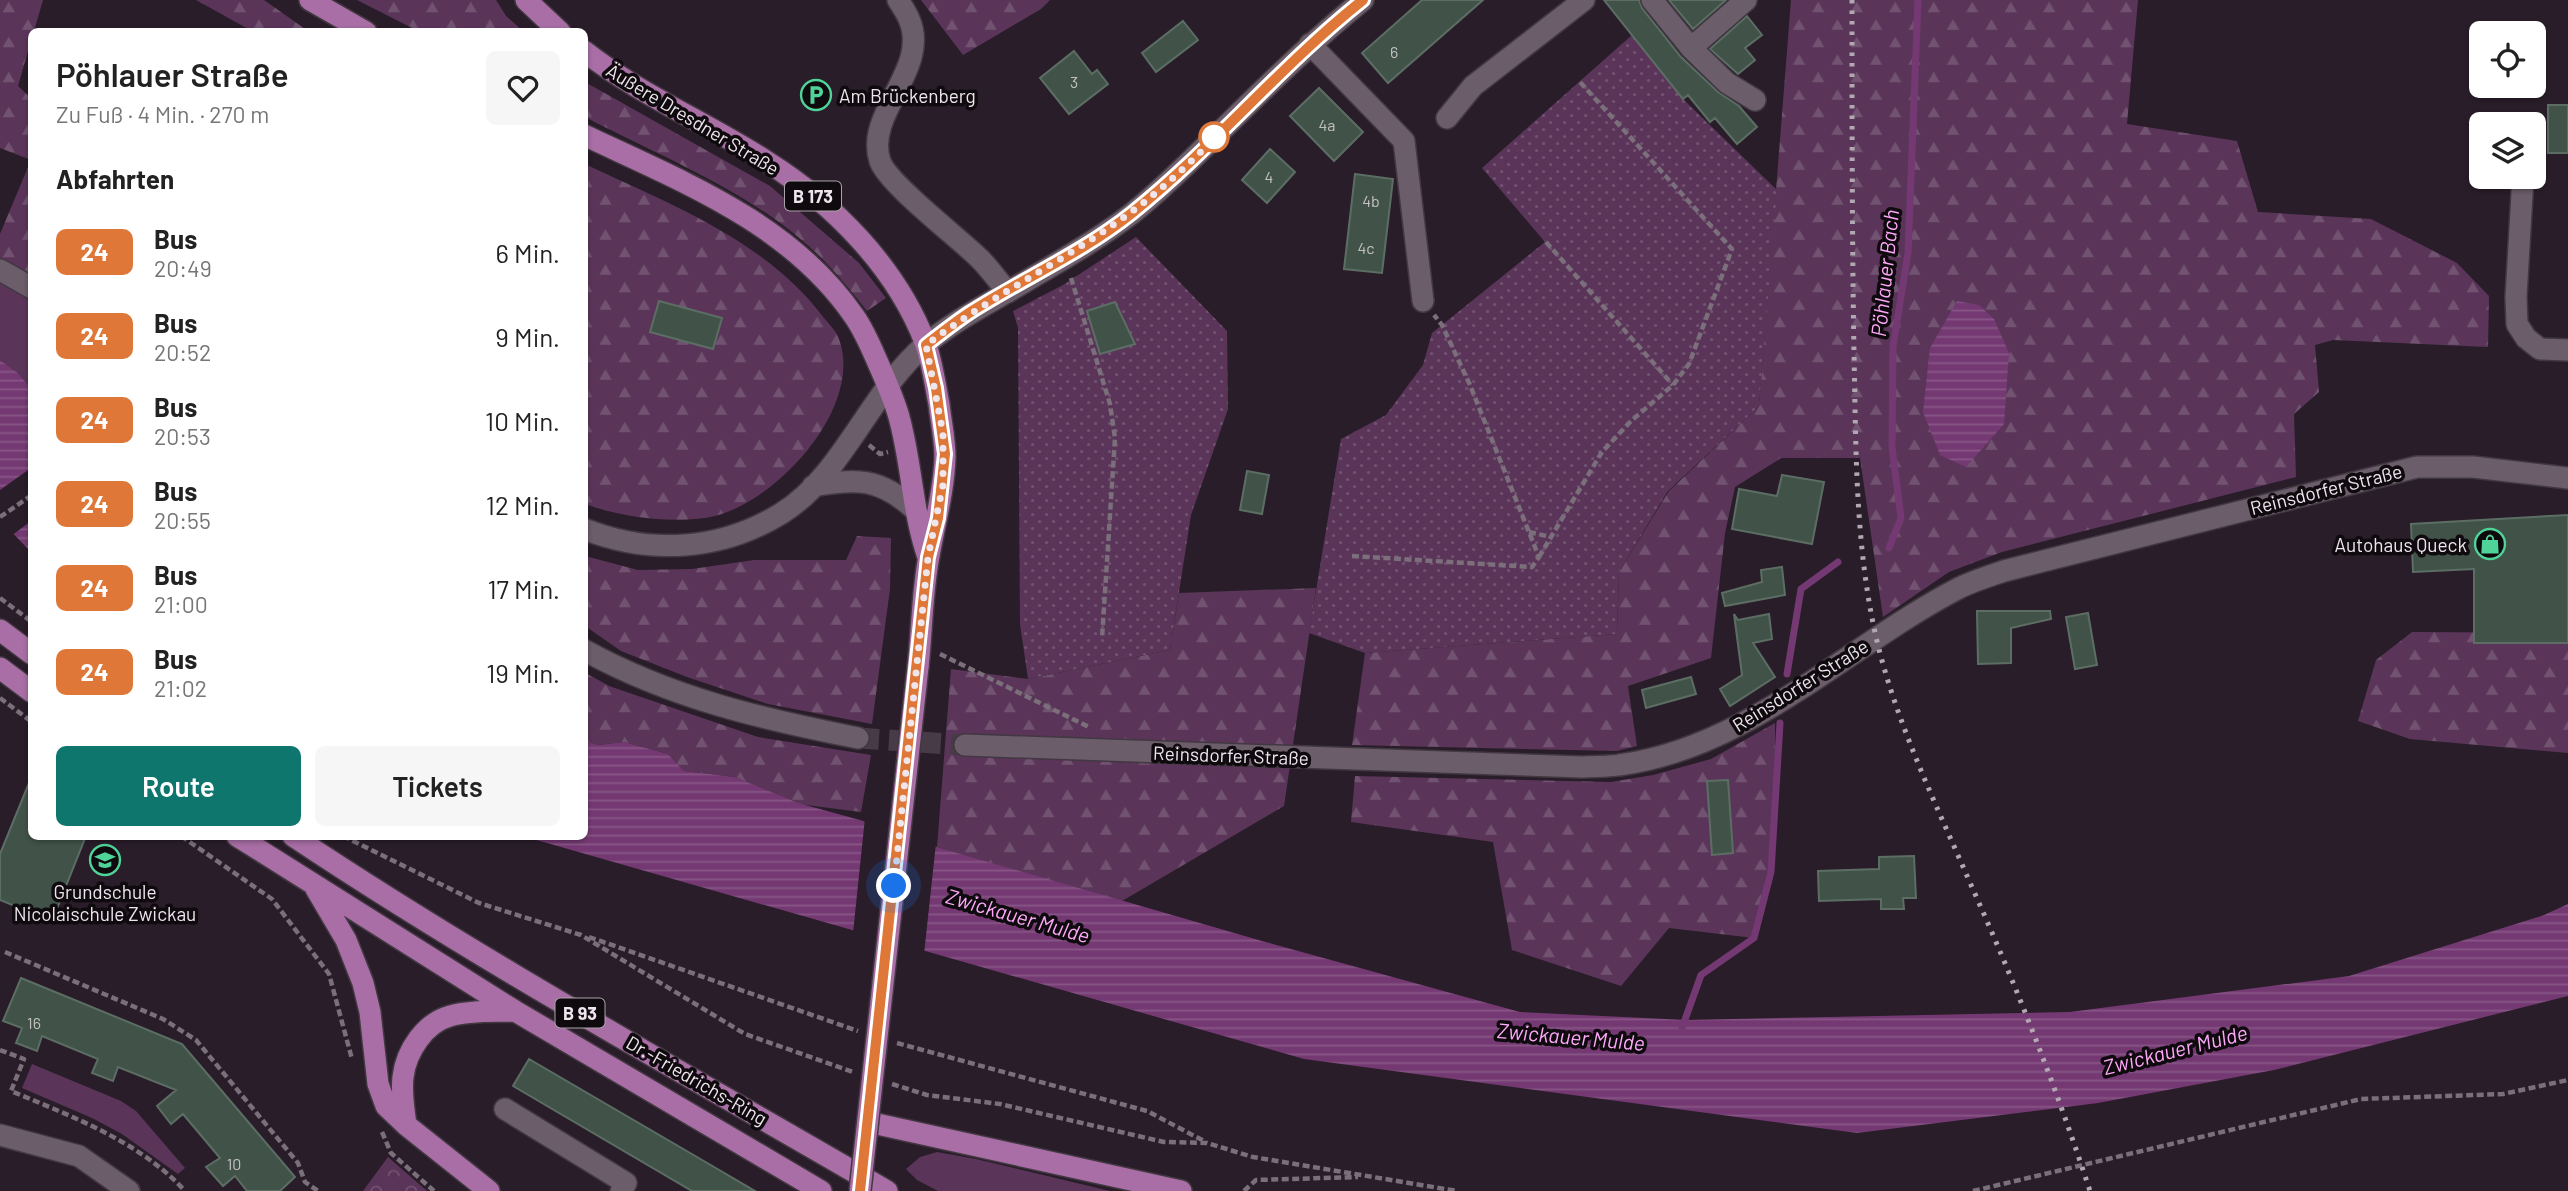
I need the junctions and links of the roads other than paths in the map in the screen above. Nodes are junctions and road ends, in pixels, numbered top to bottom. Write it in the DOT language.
graph roads {
  1 [pos="310,0"];
  2 [pos="526,0"];
  3 [pos="898,0"];
  4 [pos="1363,0"];
  5 [pos="1584,0"];
  6 [pos="1652,0"];
  7 [pos="1746,0"];
  8 [pos="359,28"];
  9 [pos="556,28"];
  10 [pos="1310,44"];
  11 [pos="1691,48"];
  12 [pos="588,54"];
  13 [pos="1755,100"];
  14 [pos="1447,118"];
  15 [pos="588,137"];
  16 [pos="2522,189"];
  17 [pos="0,270"];
  18 [pos="28,286"];
  19 [pos="1008,292"];
  20 [pos="1423,300"];
  21 [pos="926,345"];
  22 [pos="2568,351"];
  23 [pos="888,384"];
  24 [pos="2568,478"];
  25 [pos="813,486"];
  26 [pos="914,509"];
  27 [pos="588,530"];
  28 [pos="928,557"];
  29 [pos="0,630"];
  30 [pos="28,650"];
  31 [pos="588,652"];
  32 [pos="0,668"];
  33 [pos="28,689"];
  34 [pos="858,738"];
  35 [pos="965,745"];
  36 [pos="243,840"];
  37 [pos="299,840"];
  38 [pos="313,884"];
  39 [pos="515,1011"];
  40 [pos="505,1110"];
  41 [pos="868,1122"];
  42 [pos="406,1125"];
  43 [pos="0,1135"];
  44 [pos="130,1191"];
  45 [pos="488,1191"];
  46 [pos="621,1191"];
  47 [pos="821,1191"];
  48 [pos="860,1191"];
  49 [pos="887,1191"];
  50 [pos="1181,1191"];
  1 -- 8 [label="main road"];
  2 -- 9 [label="main road"];
  3 -- 19 [label="street"];
  4 -- 10 [label="street"];
  5 -- 14 [label="street"];
  6 -- 11 [label="street"];
  7 -- 11 [label="street"];
  10 -- 19 [label="street"];
  10 -- 20 [label="street"];
  11 -- 13 [label="street"];
  12 -- 21 [label="main road, Äußere Dresdner Straße / B 173"];
  15 -- 23 [label="main road, Äußere Dresdner Straße / B 173"];
  16 -- 22 [label="street"];
  17 -- 18 [label="street"];
  19 -- 21 [label="street"];
  21 -- 23 [label="street"];
  21 -- 28 [label="main road, Äußere Dresdner Straße / B 173"];
  23 -- 25 [label="street"];
  23 -- 26 [label="main road, Äußere Dresdner Straße / B 173"];
  24 -- 35 [label="street, Reinsdorfer Straße"];
  25 -- 26 [label="street"];
  25 -- 27 [label="street"];
  26 -- 28 [label="main road, Äußere Dresdner Straße / B 173"];
  28 -- 41 [label="main road, Äußere Dresdner Straße / B 173, bridge"];
  29 -- 30 [label="main road"];
  31 -- 34 [label="street"];
  32 -- 33 [label="main road"];
  36 -- 38 [label="main road, Dr.-Friedrichs-Ring / B 93"];
  37 -- 49 [label="main road, Dr.-Friedrichs-Ring / B 93"];
  38 -- 39 [label="main road, Dr.-Friedrichs-Ring / B 93"];
  38 -- 42 [label="main road"];
  39 -- 42 [label="main road"];
  39 -- 47 [label="main road, Dr.-Friedrichs-Ring / B 93"];
  40 -- 46 [label="street"];
  41 -- 48 [label="main road, B 173, bridge"];
  41 -- 50 [label="main road"];
  42 -- 45 [label="main road"];
  43 -- 44 [label="street"];
}
